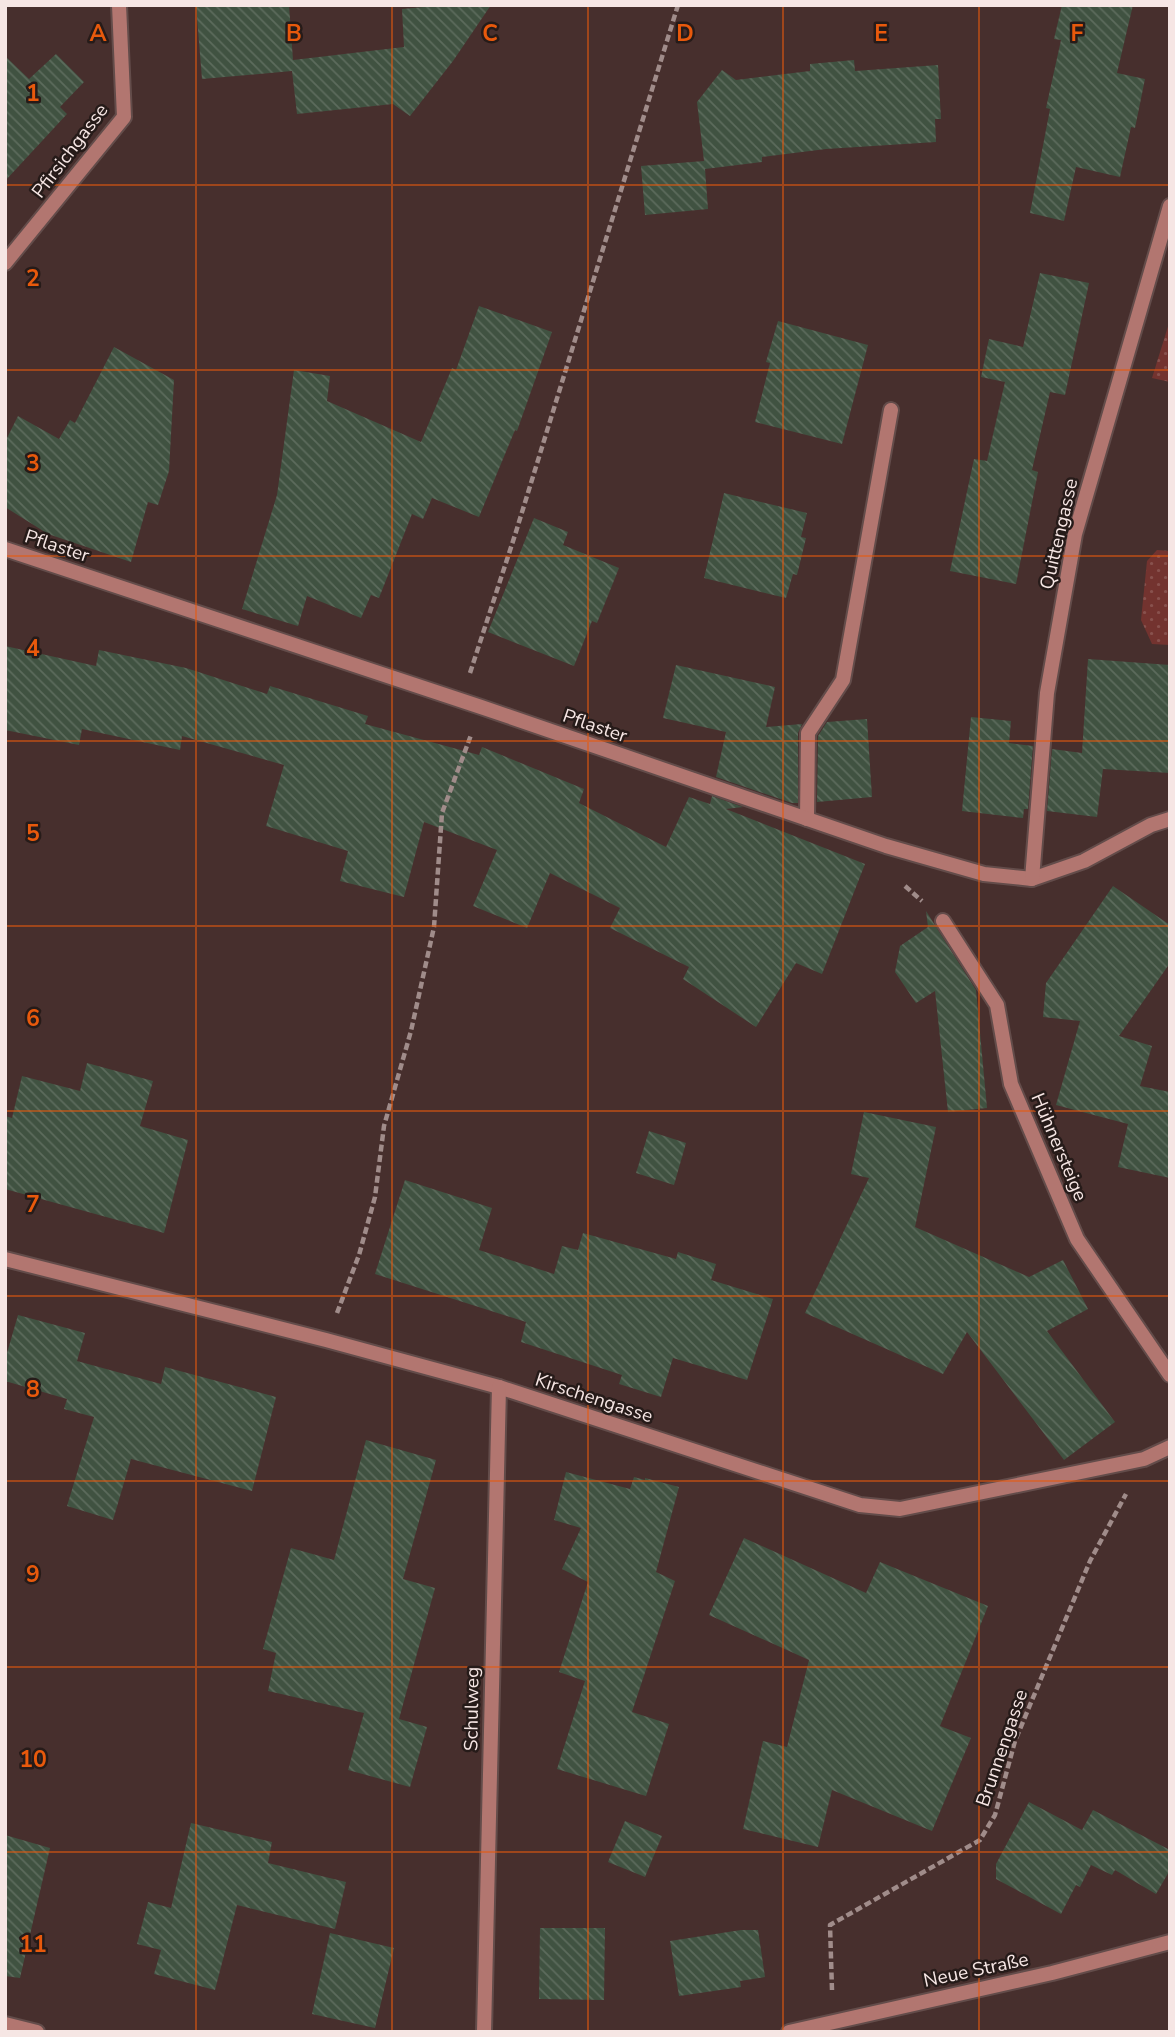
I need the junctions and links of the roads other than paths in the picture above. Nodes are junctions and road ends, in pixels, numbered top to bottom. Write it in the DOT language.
graph roads {
  1 [pos="119,5"];
  2 [pos="1170,206"];
  3 [pos="5,263"];
  4 [pos="891,410"];
  5 [pos="5,549"];
  6 [pos="807,819"];
  7 [pos="1170,819"];
  8 [pos="1032,879"];
  9 [pos="943,921"];
  10 [pos="5,1259"];
  11 [pos="1170,1375"];
  12 [pos="499,1387"];
  13 [pos="1170,1447"];
  14 [pos="1170,1942"];
  15 [pos="5,2024"];
  16 [pos="37,2032"];
  17 [pos="484,2032"];
  18 [pos="789,2032"];
  1 -- 3 [label="street, Pfirsichgasse"];
  2 -- 8 [label="street, Quittengasse"];
  4 -- 6 [label="street"];
  5 -- 6 [label="street, Pflaster"];
  6 -- 8 [label="street, Pflaster"];
  7 -- 8 [label="street, Pflaster"];
  9 -- 11 [label="street, Hühnersteige"];
  10 -- 12 [label="street, Kirschengasse"];
  12 -- 13 [label="street, Kirschengasse"];
  12 -- 17 [label="street, Schulweg"];
  14 -- 18 [label="street, Neue Straße"];
  15 -- 16 [label="street"];
}
